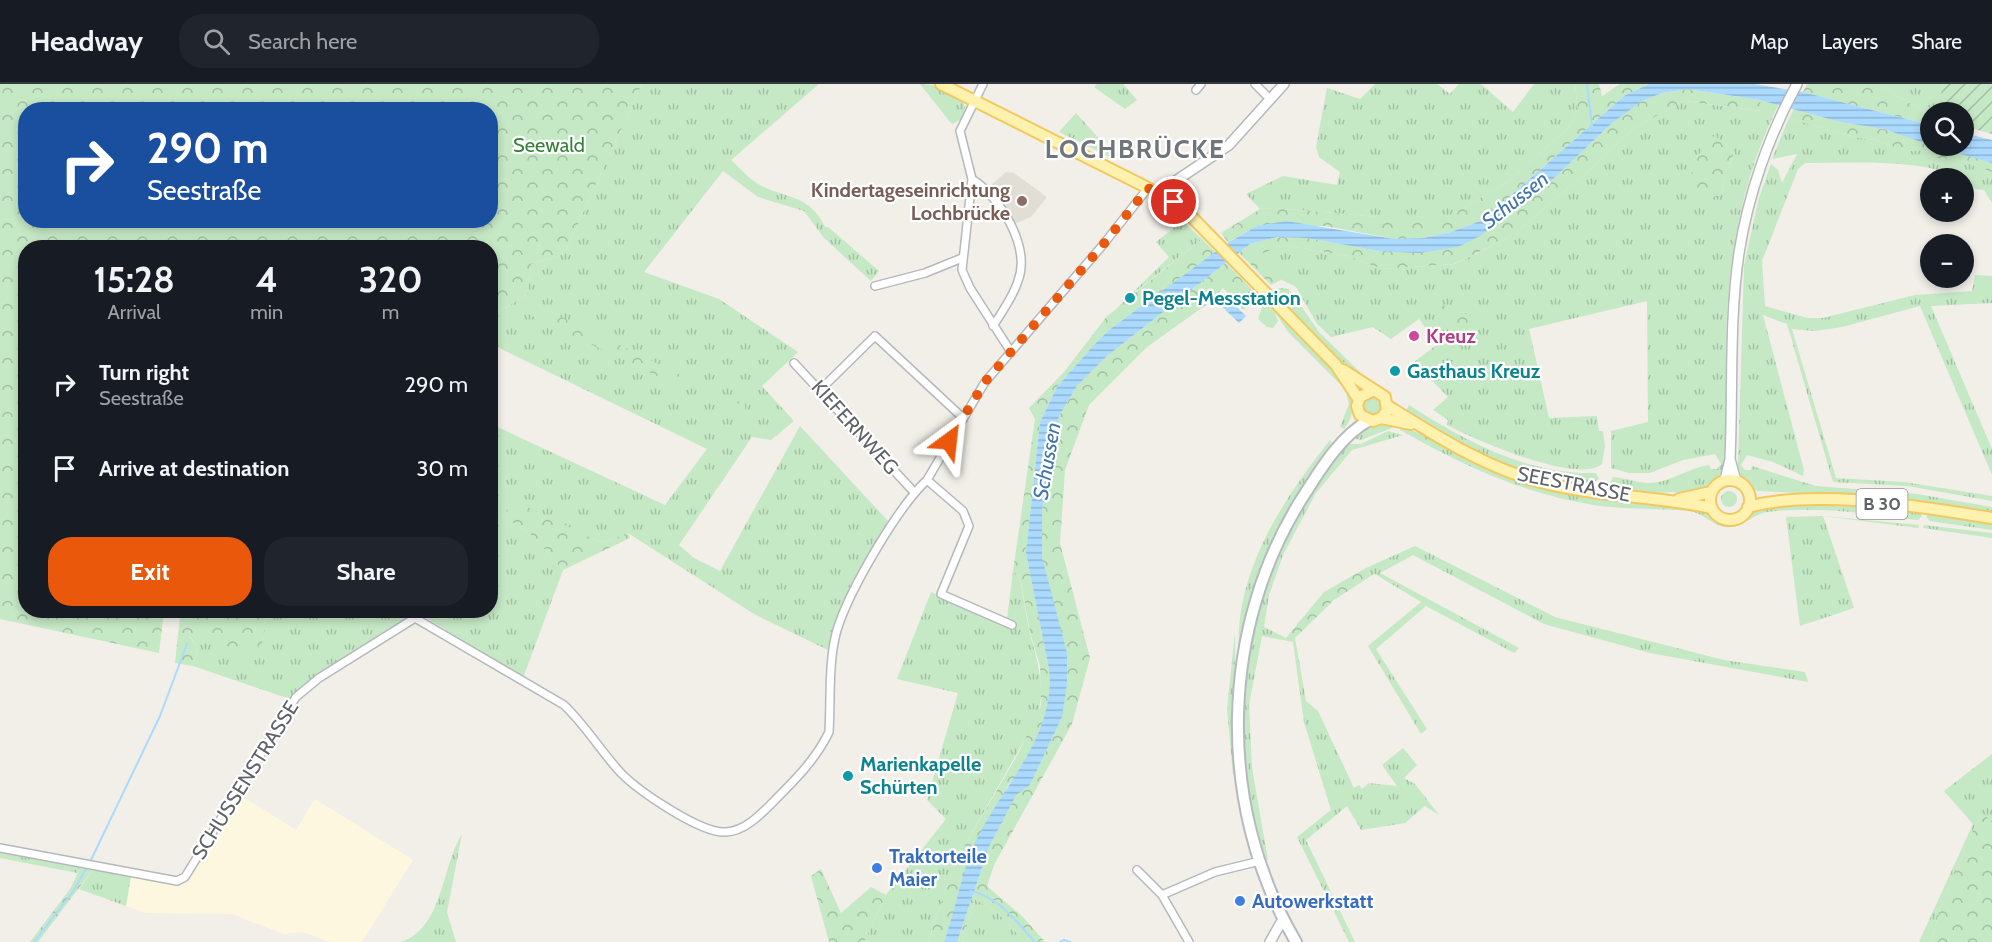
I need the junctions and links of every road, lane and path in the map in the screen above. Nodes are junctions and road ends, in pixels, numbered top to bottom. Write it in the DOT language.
graph roads {
  1 [pos="941,84"];
  2 [pos="983,84"];
  3 [pos="1255,84"];
  4 [pos="1284,84"];
  5 [pos="1797,84"];
  6 [pos="1270,99"];
  7 [pos="975,101"];
  8 [pos="972,179"];
  9 [pos="1148,188"];
  10 [pos="1164,196"];
  11 [pos="962,258"];
  12 [pos="875,286"];
  13 [pos="993,326"];
  14 [pos="1011,352"];
  15 [pos="794,363"];
  16 [pos="1336,365"];
  17 [pos="821,389"];
  18 [pos="1372,391"];
  19 [pos="1358,405"];
  20 [pos="1388,406"];
  21 [pos="962,417"];
  22 [pos="1382,418"];
  23 [pos="1368,421"];
  24 [pos="1414,424"];
  25 [pos="1346,438"];
  26 [pos="927,480"];
  27 [pos="1731,481"];
  28 [pos="914,492"];
  29 [pos="1711,492"];
  30 [pos="1748,492"];
  31 [pos="1672,500"];
  32 [pos="1772,501"];
  33 [pos="1748,507"];
  34 [pos="1712,508"];
  35 [pos="1992,518"];
  36 [pos="1012,625"];
  37 [pos="0,848"];
  38 [pos="1260,861"];
  39 [pos="1137,870"];
  40 [pos="1162,896"];
  41 [pos="1283,919"];
  42 [pos="1293,938"];
  43 [pos="1189,942"];
  44 [pos="1272,942"];
  1 -- 7 [label="main road"];
  2 -- 7 [label="street"];
  3 -- 6 [label="street"];
  4 -- 6 [label="street"];
  5 -- 27 [label="street"];
  6 -- 10 [label="street"];
  7 -- 8 [label="street"];
  7 -- 9 [label="main road"];
  8 -- 11 [label="street"];
  8 -- 13 [label="street"];
  9 -- 10 [label="main road"];
  9 -- 14 [label="street, SCHUSSENSTRASSE"];
  10 -- 16 [label="main road"];
  11 -- 12 [label="street"];
  11 -- 13 [label="street"];
  13 -- 14 [label="street"];
  14 -- 21 [label="street, SCHUSSENSTRASSE"];
  15 -- 17 [label="street, KIEFERNWEG"];
  16 -- 18 [label="main road"];
  16 -- 19 [label="main road"];
  17 -- 21 [label="street"];
  17 -- 28 [label="street, KIEFERNWEG"];
  18 -- 19 [label="main road"];
  18 -- 20 [label="main road"];
  19 -- 23 [label="main road"];
  19 -- 25 [label="main road"];
  20 -- 22 [label="main road"];
  20 -- 24 [label="main road, SEESTRASSE"];
  21 -- 26 [label="street, SCHUSSENSTRASSE"];
  22 -- 23 [label="main road"];
  22 -- 24 [label="main road, SEESTRASSE"];
  23 -- 25 [label="main road"];
  24 -- 31 [label="main road, SEESTRASSE"];
  25 -- 38 [label="main road"];
  26 -- 28 [label="street, SCHUSSENSTRASSE"];
  26 -- 36 [label="street"];
  27 -- 29 [label="main road, SEESTRASSE"];
  27 -- 30 [label="main road, SEESTRASSE"];
  28 -- 37 [label="street, SCHUSSENSTRASSE"];
  29 -- 31 [label="main road, SEESTRASSE"];
  29 -- 34 [label="main road"];
  30 -- 32 [label="main road, SEESTRASSE / B 30"];
  30 -- 33 [label="main road"];
  31 -- 34 [label="main road, SEESTRASSE"];
  32 -- 33 [label="main road, SEESTRASSE / B 30"];
  32 -- 35 [label="main road, SEESTRASSE / B 30"];
  33 -- 34 [label="main road, SEESTRASSE"];
  38 -- 40 [label="street"];
  38 -- 41 [label="main road"];
  39 -- 40 [label="street"];
  40 -- 43 [label="street"];
  41 -- 42 [label="main road"];
  41 -- 44 [label="street"];
  42 -- 44 [label="street"];
}
